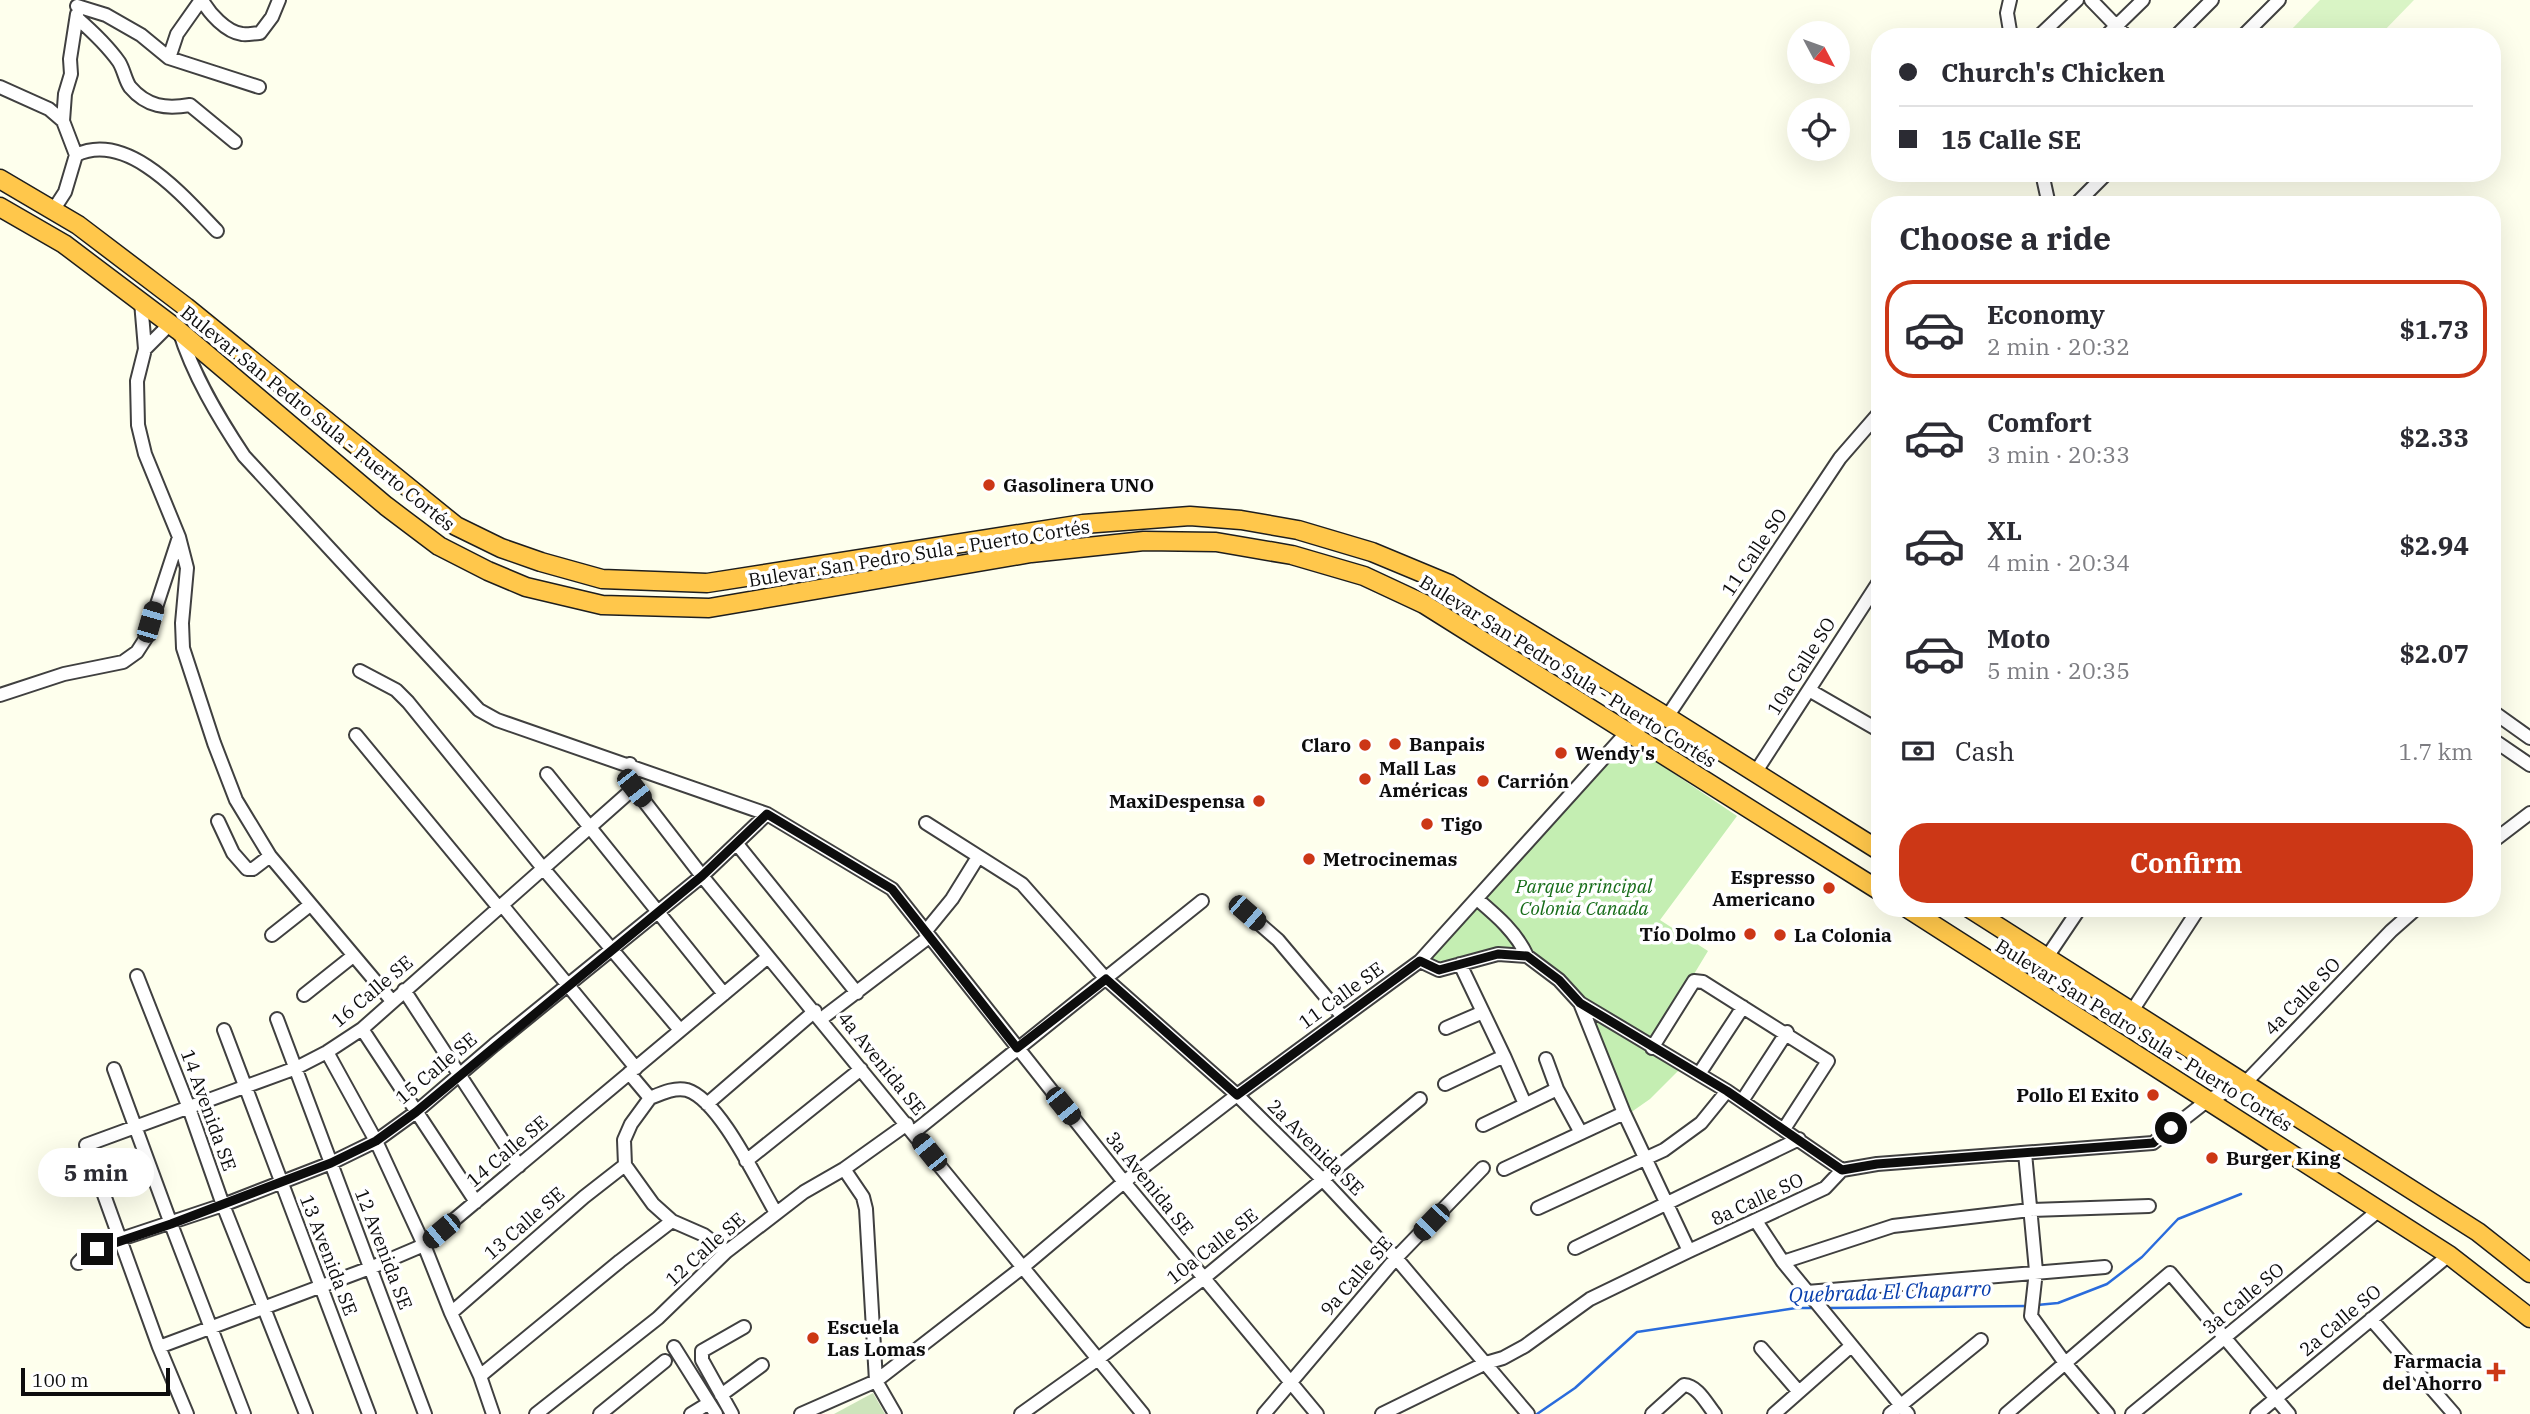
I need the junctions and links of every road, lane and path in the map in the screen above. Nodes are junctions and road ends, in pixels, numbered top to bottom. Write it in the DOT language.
graph roads {
  1 [pos="202,0"];
  2 [pos="279,0"];
  3 [pos="2010,0"];
  4 [pos="2077,0"];
  5 [pos="2091,0"];
  6 [pos="2143,0"];
  7 [pos="2212,0"];
  8 [pos="2279,0"];
  9 [pos="78,8"];
  10 [pos="2116,26"];
  11 [pos="2010,28"];
  12 [pos="2047,28"];
  13 [pos="2184,28"];
  14 [pos="2251,28"];
  15 [pos="169,58"];
  16 [pos="0,87"];
  17 [pos="259,87"];
  18 [pos="64,121"];
  19 [pos="235,142"];
  20 [pos="76,155"];
  21 [pos="0,179"];
  22 [pos="2097,182"];
  23 [pos="2084,196"];
  24 [pos="0,207"];
  25 [pos="54,209"];
  26 [pos="217,231"];
  27 [pos="141,302"];
  28 [pos="174,327"];
  29 [pos="145,349"];
  30 [pos="1871,422"];
  31 [pos="179,537"];
  32 [pos="1871,594"];
  33 [pos="360,671"];
  34 [pos="1809,690"];
  35 [pos="0,695"];
  36 [pos="1667,717"];
  37 [pos="2501,718"];
  38 [pos="1871,726"];
  39 [pos="1628,731"];
  40 [pos="356,735"];
  41 [pos="2530,738"];
  42 [pos="2501,746"];
  43 [pos="630,764"];
  44 [pos="2530,765"];
  45 [pos="1755,773"];
  46 [pos="547,774"];
  47 [pos="634,788"];
  48 [pos="2530,813"];
  49 [pos="767,814"];
  50 [pos="218,821"];
  51 [pos="926,823"];
  52 [pos="591,827"];
  53 [pos="2501,835"];
  54 [pos="737,844"];
  55 [pos="1871,845"];
  56 [pos="270,856"];
  57 [pos="978,857"];
  58 [pos="542,867"];
  59 [pos="702,876"];
  60 [pos="1871,885"];
  61 [pos="1477,899"];
  62 [pos="1202,901"];
  63 [pos="310,905"];
  64 [pos="500,906"];
  65 [pos="657,912"];
  66 [pos="1247,913"];
  67 [pos="1921,917"];
  68 [pos="1983,917"];
  69 [pos="2074,917"];
  70 [pos="2193,917"];
  71 [pos="2407,917"];
  72 [pos="927,934"];
  73 [pos="272,935"];
  74 [pos="613,949"];
  75 [pos="353,956"];
  76 [pos="1527,956"];
  77 [pos="768,957"];
  78 [pos="2047,957"];
  79 [pos="1420,961"];
  80 [pos="1460,964"];
  81 [pos="137,976"];
  82 [pos="1106,979"];
  83 [pos="568,985"];
  84 [pos="404,990"];
  85 [pos="857,993"];
  86 [pos="724,994"];
  87 [pos="304,995"];
  88 [pos="392,1001"];
  89 [pos="1580,1003"];
  90 [pos="1743,1007"];
  91 [pos="2132,1011"];
  92 [pos="1483,1013"];
  93 [pos="818,1015"];
  94 [pos="1343,1017"];
  95 [pos="277,1019"];
  96 [pos="1446,1028"];
  97 [pos="362,1029"];
  98 [pos="224,1030"];
  99 [pos="680,1030"];
  100 [pos="1787,1032"];
  101 [pos="1017,1048"];
  102 [pos="1652,1048"];
  103 [pos="327,1052"];
  104 [pos="1504,1056"];
  105 [pos="1546,1059"];
  106 [pos="296,1068"];
  107 [pos="114,1069"];
  108 [pos="861,1069"];
  109 [pos="632,1071"];
  110 [pos="1699,1074"];
  111 [pos="459,1075"];
  112 [pos="2245,1083"];
  113 [pos="1445,1084"];
  114 [pos="245,1088"];
  115 [pos="1557,1088"];
  116 [pos="1727,1091"];
  117 [pos="1237,1095"];
  118 [pos="650,1098"];
  119 [pos="1420,1099"];
  120 [pos="2208,1100"];
  121 [pos="1741,1101"];
  122 [pos="707,1104"];
  123 [pos="1525,1104"];
  124 [pos="189,1108"];
  125 [pos="416,1112"];
  126 [pos="1624,1113"];
  127 [pos="1483,1125"];
  128 [pos="136,1126"];
  129 [pos="911,1128"];
  130 [pos="1784,1129"];
  131 [pos="1581,1133"];
  132 [pos="1799,1139"];
  133 [pos="376,1141"];
  134 [pos="2025,1153"];
  135 [pos="1647,1159"];
  136 [pos="746,1161"];
  137 [pos="331,1163"];
  138 [pos="625,1165"];
  139 [pos="519,1166"];
  140 [pos="1483,1168"];
  141 [pos="844,1169"];
  142 [pos="1504,1169"];
  143 [pos="1842,1170"];
  144 [pos="1323,1180"];
  145 [pos="281,1182"];
  146 [pos="1124,1182"];
  147 [pos="476,1202"];
  148 [pos="1667,1204"];
  149 [pos="223,1205"];
  150 [pos="2149,1206"];
  151 [pos="1538,1208"];
  152 [pos="2030,1210"];
  153 [pos="2378,1211"];
  154 [pos="776,1213"];
  155 [pos="1756,1221"];
  156 [pos="671,1222"];
  157 [pos="171,1224"];
  158 [pos="121,1239"];
  159 [pos="424,1245"];
  160 [pos="1576,1248"];
  161 [pos="1689,1251"];
  162 [pos="726,1252"];
  163 [pos="2449,1255"];
  164 [pos="1396,1258"];
  165 [pos="1783,1262"];
  166 [pos="78,1264"];
  167 [pos="2105,1266"];
  168 [pos="1023,1267"];
  169 [pos="370,1268"];
  170 [pos="2036,1271"];
  171 [pos="2530,1273"];
  172 [pos="1203,1278"];
  173 [pos="320,1286"];
  174 [pos="1808,1293"];
  175 [pos="265,1307"];
  176 [pos="451,1313"];
  177 [pos="2530,1318"];
  178 [pos="2371,1319"];
  179 [pos="744,1326"];
  180 [pos="212,1328"];
  181 [pos="2225,1338"];
  182 [pos="1981,1340"];
  183 [pos="1852,1346"];
  184 [pos="159,1347"];
  185 [pos="674,1347"];
  186 [pos="1761,1348"];
  187 [pos="1098,1359"];
  188 [pos="665,1360"];
  189 [pos="1486,1363"];
  190 [pos="2066,1363"];
  191 [pos="762,1365"];
  192 [pos="480,1376"];
  193 [pos="876,1381"];
  194 [pos="1291,1382"];
  195 [pos="1799,1392"];
  196 [pos="721,1395"];
  197 [pos="2276,1398"];
  198 [pos="712,1409"];
  199 [pos="1525,1411"];
  200 [pos="1900,1411"];
  201 [pos="187,1414"];
  202 [pos="244,1414"];
  203 [pos="306,1414"];
  204 [pos="369,1414"];
  205 [pos="425,1414"];
  206 [pos="493,1414"];
  207 [pos="536,1414"];
  208 [pos="600,1414"];
  209 [pos="691,1414"];
  210 [pos="732,1414"];
  211 [pos="801,1414"];
  212 [pos="895,1414"];
  213 [pos="1021,1414"];
  214 [pos="1143,1414"];
  215 [pos="1264,1414"];
  216 [pos="1317,1414"];
  217 [pos="1382,1414"];
  218 [pos="1652,1414"];
  219 [pos="1715,1414"];
  220 [pos="1774,1414"];
  221 [pos="2006,1414"];
  222 [pos="2108,1414"];
  223 [pos="2132,1414"];
  224 [pos="2257,1414"];
  225 [pos="2289,1414"];
  226 [pos="2454,1414"];
  1 -- 2 [label="street"];
  1 -- 15 [label="street"];
  3 -- 11 [label="street"];
  4 -- 12 [label="street"];
  5 -- 10 [label="street"];
  6 -- 10 [label="street"];
  7 -- 13 [label="street"];
  8 -- 14 [label="street"];
  9 -- 15 [label="street"];
  9 -- 18 [label="street"];
  9 -- 19 [label="street"];
  15 -- 17 [label="street"];
  16 -- 18 [label="street"];
  18 -- 20 [label="street"];
  20 -- 25 [label="street"];
  20 -- 26 [label="street"];
  21 -- 25 [label="highway, Bulevar San Pedro Sula - Puerto Cortés"];
  22 -- 23 [label="street"];
  24 -- 27 [label="highway, Bulevar San Pedro Sula - Puerto Cortés"];
  25 -- 36 [label="highway, Bulevar San Pedro Sula - Puerto Cortés"];
  27 -- 28 [label="highway, Bulevar San Pedro Sula - Puerto Cortés"];
  27 -- 29 [label="street"];
  28 -- 29 [label="street"];
  28 -- 39 [label="highway, Bulevar San Pedro Sula - Puerto Cortés"];
  28 -- 43 [label="street"];
  29 -- 31 [label="street"];
  30 -- 36 [label="street, 11 Calle SO"];
  31 -- 35 [label="street"];
  31 -- 56 [label="street"];
  32 -- 34 [label="street, 10a Calle SO"];
  33 -- 58 [label="street"];
  34 -- 38 [label="street"];
  34 -- 45 [label="street, 10a Calle SO"];
  36 -- 39 [label="street, 11 Calle SE"];
  36 -- 45 [label="highway, Bulevar San Pedro Sula - Puerto Cortés"];
  37 -- 41 [label="street"];
  39 -- 60 [label="highway, Bulevar San Pedro Sula - Puerto Cortés"];
  39 -- 61 [label="street, 11 Calle SE"];
  40 -- 64 [label="street"];
  42 -- 44 [label="street"];
  43 -- 47 [label="street, 4a Avenida SE"];
  43 -- 49 [label="street"];
  45 -- 55 [label="highway, Bulevar San Pedro Sula - Puerto Cortés"];
  46 -- 52 [label="street"];
  47 -- 52 [label="street, 16 Calle SE"];
  47 -- 59 [label="street, 4a Avenida SE"];
  48 -- 53 [label="street"];
  49 -- 54 [label="street, 15 Calle SE"];
  49 -- 72 [label="street, 3a Avenida SE"];
  50 -- 56 [label="street"];
  51 -- 57 [label="street, 2a Avenida SE"];
  52 -- 58 [label="street, 16 Calle SE"];
  52 -- 65 [label="street"];
  54 -- 59 [label="street, 15 Calle SE"];
  54 -- 85 [label="street"];
  56 -- 63 [label="street"];
  57 -- 72 [label="street"];
  57 -- 82 [label="street, 2a Avenida SE"];
  58 -- 64 [label="street, 16 Calle SE"];
  58 -- 74 [label="street"];
  59 -- 65 [label="street, 15 Calle SE"];
  59 -- 77 [label="street, 4a Avenida SE"];
  61 -- 76 [label="street"];
  61 -- 79 [label="street, 11 Calle SE"];
  62 -- 82 [label="street, 12 Calle SE"];
  63 -- 73 [label="street"];
  63 -- 75 [label="street"];
  64 -- 83 [label="street"];
  64 -- 84 [label="street, 16 Calle SE"];
  65 -- 74 [label="street, 15 Calle SE"];
  65 -- 86 [label="street"];
  66 -- 94 [label="street"];
  67 -- 120 [label="highway, Bulevar San Pedro Sula - Puerto Cortés"];
  68 -- 78 [label="highway, Bulevar San Pedro Sula - Puerto Cortés"];
  69 -- 78 [label="street"];
  70 -- 91 [label="street"];
  71 -- 112 [label="street, 4a Calle SO"];
  72 -- 85 [label="street"];
  72 -- 101 [label="street, 3a Avenida SE"];
  74 -- 83 [label="street, 15 Calle SE"];
  74 -- 99 [label="street"];
  75 -- 87 [label="street"];
  75 -- 88 [label="street"];
  76 -- 80 [label="street"];
  76 -- 89 [label="street"];
  77 -- 86 [label="street, 14 Calle SE"];
  77 -- 93 [label="street, 4a Avenida SE"];
  78 -- 91 [label="highway, Bulevar San Pedro Sula - Puerto Cortés"];
  79 -- 80 [label="street"];
  79 -- 94 [label="street, 11 Calle SE"];
  80 -- 92 [label="street"];
  81 -- 124 [label="street, 14 Avenida SE"];
  82 -- 101 [label="street, 12 Calle SE"];
  82 -- 117 [label="street, 2a Avenida SE"];
  83 -- 109 [label="street"];
  83 -- 111 [label="street, 15 Calle SE"];
  84 -- 88 [label="street, 16 Calle SE"];
  84 -- 111 [label="street"];
  85 -- 93 [label="street"];
  86 -- 99 [label="street, 14 Calle SE"];
  88 -- 97 [label="street, 16 Calle SE"];
  89 -- 102 [label="street"];
  89 -- 126 [label="street"];
  90 -- 100 [label="street"];
  90 -- 102 [label="street"];
  90 -- 110 [label="street"];
  91 -- 112 [label="highway, Bulevar San Pedro Sula - Puerto Cortés"];
  92 -- 96 [label="street"];
  92 -- 104 [label="street"];
  93 -- 108 [label="street, 4a Avenida SE"];
  93 -- 122 [label="street"];
  94 -- 117 [label="street, 11 Calle SE"];
  95 -- 106 [label="street, 12 Avenida SE"];
  97 -- 103 [label="street, 16 Calle SE"];
  97 -- 125 [label="street"];
  98 -- 114 [label="street, 13 Avenida SE"];
  99 -- 109 [label="street, 14 Calle SE"];
  100 -- 121 [label="street"];
  100 -- 130 [label="street"];
  101 -- 129 [label="street, 12 Calle SE"];
  101 -- 146 [label="street, 3a Avenida SE"];
  102 -- 110 [label="street"];
  103 -- 106 [label="street, 16 Calle SE"];
  103 -- 133 [label="street"];
  104 -- 113 [label="street"];
  104 -- 123 [label="street"];
  105 -- 115 [label="street"];
  106 -- 114 [label="street, 16 Calle SE"];
  106 -- 137 [label="street, 12 Avenida SE"];
  107 -- 128 [label="street"];
  108 -- 129 [label="street, 4a Avenida SE"];
  108 -- 136 [label="street"];
  109 -- 118 [label="street"];
  109 -- 139 [label="street, 14 Calle SE"];
  110 -- 116 [label="street"];
  111 -- 125 [label="street, 15 Calle SE"];
  111 -- 139 [label="street"];
  112 -- 120 [label="street, 4a Calle SO"];
  112 -- 171 [label="highway, Bulevar San Pedro Sula - Puerto Cortés"];
  114 -- 124 [label="street, 16 Calle SE"];
  114 -- 145 [label="street, 13 Avenida SE"];
  115 -- 123 [label="street"];
  115 -- 131 [label="street"];
  116 -- 121 [label="street"];
  116 -- 135 [label="street"];
  117 -- 144 [label="street, 2a Avenida SE"];
  117 -- 146 [label="street, 11 Calle SE"];
  118 -- 122 [label="street"];
  118 -- 138 [label="street"];
  119 -- 144 [label="street, 10a Calle SE"];
  120 -- 134 [label="street"];
  120 -- 153 [label="highway, Bulevar San Pedro Sula - Puerto Cortés"];
  121 -- 130 [label="street"];
  122 -- 136 [label="street"];
  123 -- 127 [label="street"];
  124 -- 128 [label="street, 16 Calle SE"];
  124 -- 149 [label="street, 14 Avenida SE"];
  125 -- 133 [label="street, 15 Calle SE"];
  125 -- 147 [label="street"];
  126 -- 131 [label="street"];
  126 -- 135 [label="street"];
  128 -- 157 [label="street"];
  128 -- 158 [label="street, 16 Calle SE"];
  129 -- 141 [label="street, 12 Calle SE"];
  129 -- 168 [label="street, 4a Avenida SE"];
  130 -- 132 [label="street"];
  131 -- 142 [label="street"];
  132 -- 143 [label="street"];
  132 -- 148 [label="street"];
  133 -- 137 [label="street, 15 Calle SE"];
  133 -- 159 [label="street"];
  134 -- 143 [label="street"];
  134 -- 152 [label="street"];
  135 -- 148 [label="street"];
  135 -- 151 [label="street"];
  136 -- 154 [label="street"];
  137 -- 145 [label="street, 15 Calle SE"];
  137 -- 169 [label="street, 12 Avenida SE"];
  138 -- 156 [label="street"];
  138 -- 176 [label="street, 13 Calle SE"];
  139 -- 147 [label="street, 14 Calle SE"];
  140 -- 164 [label="street, 9a Calle SE"];
  141 -- 154 [label="street, 12 Calle SE"];
  141 -- 193 [label="street"];
  143 -- 155 [label="street, 8a Calle SO"];
  144 -- 164 [label="street, 2a Avenida SE"];
  144 -- 172 [label="street, 10a Calle SE"];
  145 -- 149 [label="street, 15 Calle SE"];
  145 -- 173 [label="street, 13 Avenida SE"];
  146 -- 168 [label="street, 11 Calle SE"];
  146 -- 172 [label="street, 3a Avenida SE"];
  147 -- 159 [label="street, 14 Calle SE"];
  148 -- 160 [label="street"];
  148 -- 161 [label="street"];
  149 -- 157 [label="street, 15 Calle SE"];
  149 -- 175 [label="street, 14 Avenida SE"];
  150 -- 152 [label="street"];
  152 -- 165 [label="street"];
  152 -- 170 [label="street"];
  153 -- 163 [label="highway, Bulevar San Pedro Sula - Puerto Cortés"];
  153 -- 181 [label="street, 3a Calle SO"];
  154 -- 162 [label="street, 12 Calle SE"];
  155 -- 161 [label="street, 8a Calle SO"];
  155 -- 165 [label="street"];
  156 -- 162 [label="street"];
  156 -- 192 [label="street"];
  157 -- 158 [label="street, 15 Calle SE"];
  157 -- 180 [label="street"];
  158 -- 166 [label="street, 15 Calle SE"];
  158 -- 184 [label="street"];
  159 -- 169 [label="street, 14 Calle SE"];
  159 -- 176 [label="street"];
  161 -- 189 [label="street, 8a Calle SO"];
  162 -- 207 [label="street, 12 Calle SE"];
  163 -- 177 [label="highway, Bulevar San Pedro Sula - Puerto Cortés"];
  163 -- 178 [label="street, 2a Calle SO"];
  164 -- 189 [label="street, 2a Avenida SE"];
  164 -- 194 [label="street, 9a Calle SE"];
  165 -- 174 [label="street"];
  167 -- 170 [label="street"];
  168 -- 187 [label="street, 4a Avenida SE"];
  168 -- 193 [label="street, 11 Calle SE"];
  169 -- 173 [label="street, 14 Calle SE"];
  169 -- 205 [label="street, 12 Avenida SE"];
  170 -- 174 [label="street"];
  170 -- 190 [label="street"];
  172 -- 187 [label="street, 10a Calle SE"];
  172 -- 194 [label="street, 3a Avenida SE"];
  173 -- 175 [label="street, 14 Calle SE"];
  173 -- 204 [label="street, 13 Avenida SE"];
  174 -- 183 [label="street"];
  175 -- 180 [label="street, 14 Calle SE"];
  175 -- 203 [label="street, 14 Avenida SE"];
  176 -- 192 [label="street"];
  178 -- 197 [label="street, 2a Calle SO"];
  178 -- 226 [label="street"];
  179 -- 196 [label="street"];
  180 -- 184 [label="street, 14 Calle SE"];
  180 -- 202 [label="street"];
  181 -- 190 [label="street"];
  181 -- 197 [label="street"];
  181 -- 223 [label="street, 3a Calle SO"];
  182 -- 200 [label="street"];
  183 -- 195 [label="street"];
  183 -- 200 [label="street"];
  184 -- 201 [label="street"];
  185 -- 198 [label="street"];
  186 -- 195 [label="street"];
  187 -- 213 [label="street, 10a Calle SE"];
  187 -- 214 [label="street, 4a Avenida SE"];
  188 -- 208 [label="street"];
  189 -- 199 [label="street, 2a Avenida SE"];
  189 -- 217 [label="street, 8a Calle SO"];
  190 -- 221 [label="street"];
  190 -- 222 [label="street"];
  191 -- 196 [label="street"];
  192 -- 206 [label="street"];
  193 -- 211 [label="street, 11 Calle SE"];
  193 -- 212 [label="street"];
  194 -- 215 [label="street, 9a Calle SE"];
  194 -- 216 [label="street, 3a Avenida SE"];
  195 -- 220 [label="street"];
  196 -- 210 [label="street"];
  197 -- 224 [label="street, 2a Calle SO"];
  197 -- 225 [label="street"];
  198 -- 209 [label="street"];
  218 -- 219 [label="street"];
}
